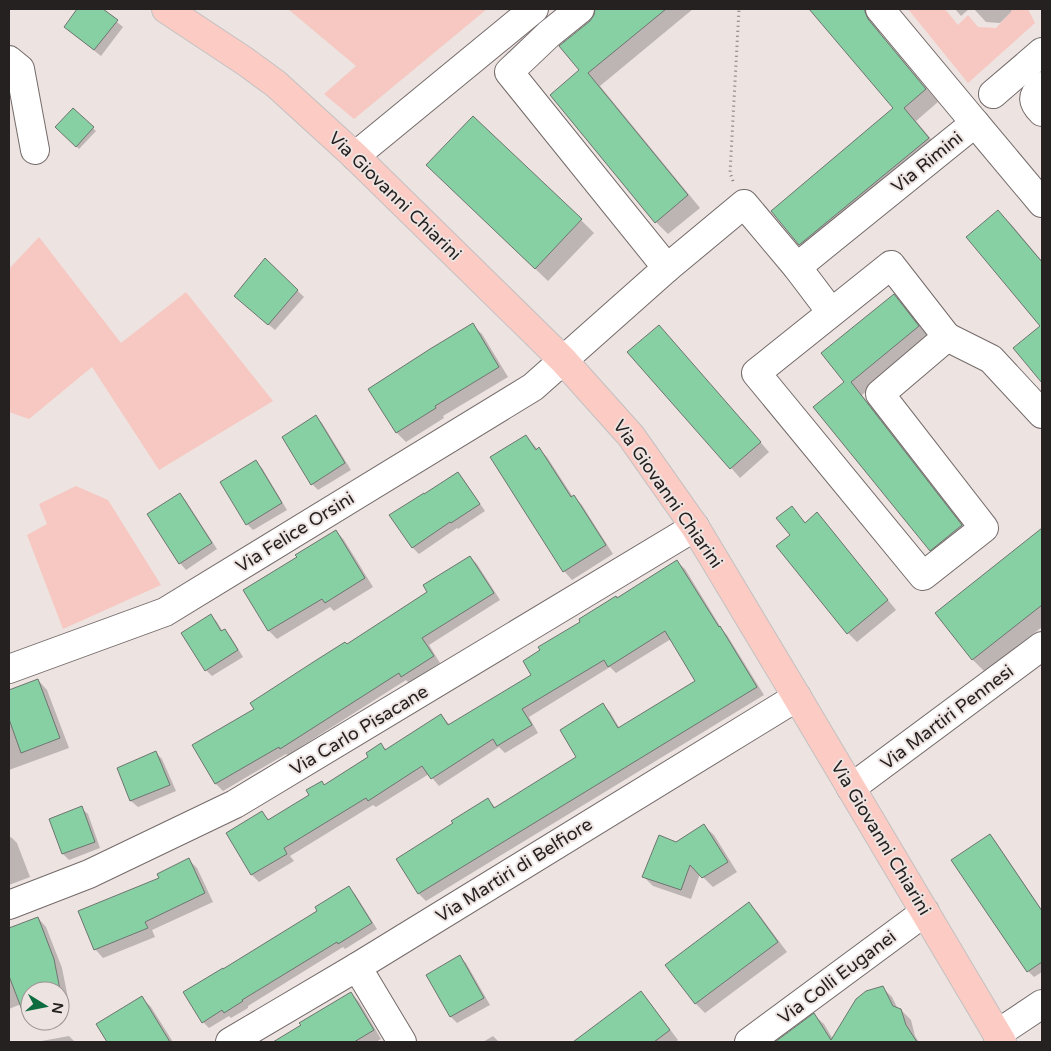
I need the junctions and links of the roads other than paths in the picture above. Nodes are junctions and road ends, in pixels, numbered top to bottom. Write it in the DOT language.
graph roads {
  1 [pos="166,9"];
  2 [pos="534,9"];
  3 [pos="580,9"];
  4 [pos="880,9"];
  5 [pos="1042,52"];
  6 [pos="9,60"];
  7 [pos="1042,86"];
  8 [pos="993,94"];
  9 [pos="1042,112"];
  10 [pos="975,123"];
  11 [pos="36,150"];
  12 [pos="355,156"];
  13 [pos="1042,203"];
  14 [pos="797,267"];
  15 [pos="668,268"];
  16 [pos="831,312"];
  17 [pos="947,337"];
  18 [pos="563,360"];
  19 [pos="1042,414"];
  20 [pos="695,527"];
  21 [pos="1042,646"];
  22 [pos="9,669"];
  23 [pos="797,697"];
  24 [pos="851,788"];
  25 [pos="9,905"];
  26 [pos="925,912"];
  27 [pos="357,966"];
  28 [pos="1042,1004"];
  29 [pos="999,1038"];
  30 [pos="230,1042"];
  31 [pos="402,1042"];
  32 [pos="749,1042"];
  1 -- 12 [label="main road, Via Giovanni Chiarini"];
  2 -- 12 [label="street"];
  3 -- 15 [label="street"];
  4 -- 10 [label="street"];
  5 -- 8 [label="street"];
  6 -- 11 [label="street"];
  7 -- 9 [label="street"];
  10 -- 13 [label="street, Via Rimini"];
  10 -- 14 [label="street, Via Rimini"];
  12 -- 18 [label="main road, Via Giovanni Chiarini"];
  14 -- 15 [label="street"];
  14 -- 16 [label="street"];
  15 -- 18 [label="street"];
  16 -- 17 [label="street"];
  16 -- 17 [label="street"];
  17 -- 19 [label="street"];
  18 -- 20 [label="main road, Via Giovanni Chiarini"];
  18 -- 22 [label="street, Via Felice Orsini"];
  20 -- 23 [label="main road, Via Giovanni Chiarini"];
  20 -- 25 [label="street, Via Carlo Pisacane"];
  21 -- 24 [label="street, Via Martiri Pennesi"];
  23 -- 24 [label="main road, Via Giovanni Chiarini"];
  23 -- 27 [label="street, Via Martiri di Belfiore"];
  24 -- 26 [label="main road, Via Giovanni Chiarini"];
  26 -- 29 [label="main road, Via Giovanni Chiarini"];
  26 -- 32 [label="street, Via Colli Euganei"];
  27 -- 30 [label="street, Via Martiri di Belfiore"];
  27 -- 31 [label="street"];
  28 -- 29 [label="street"];
}
